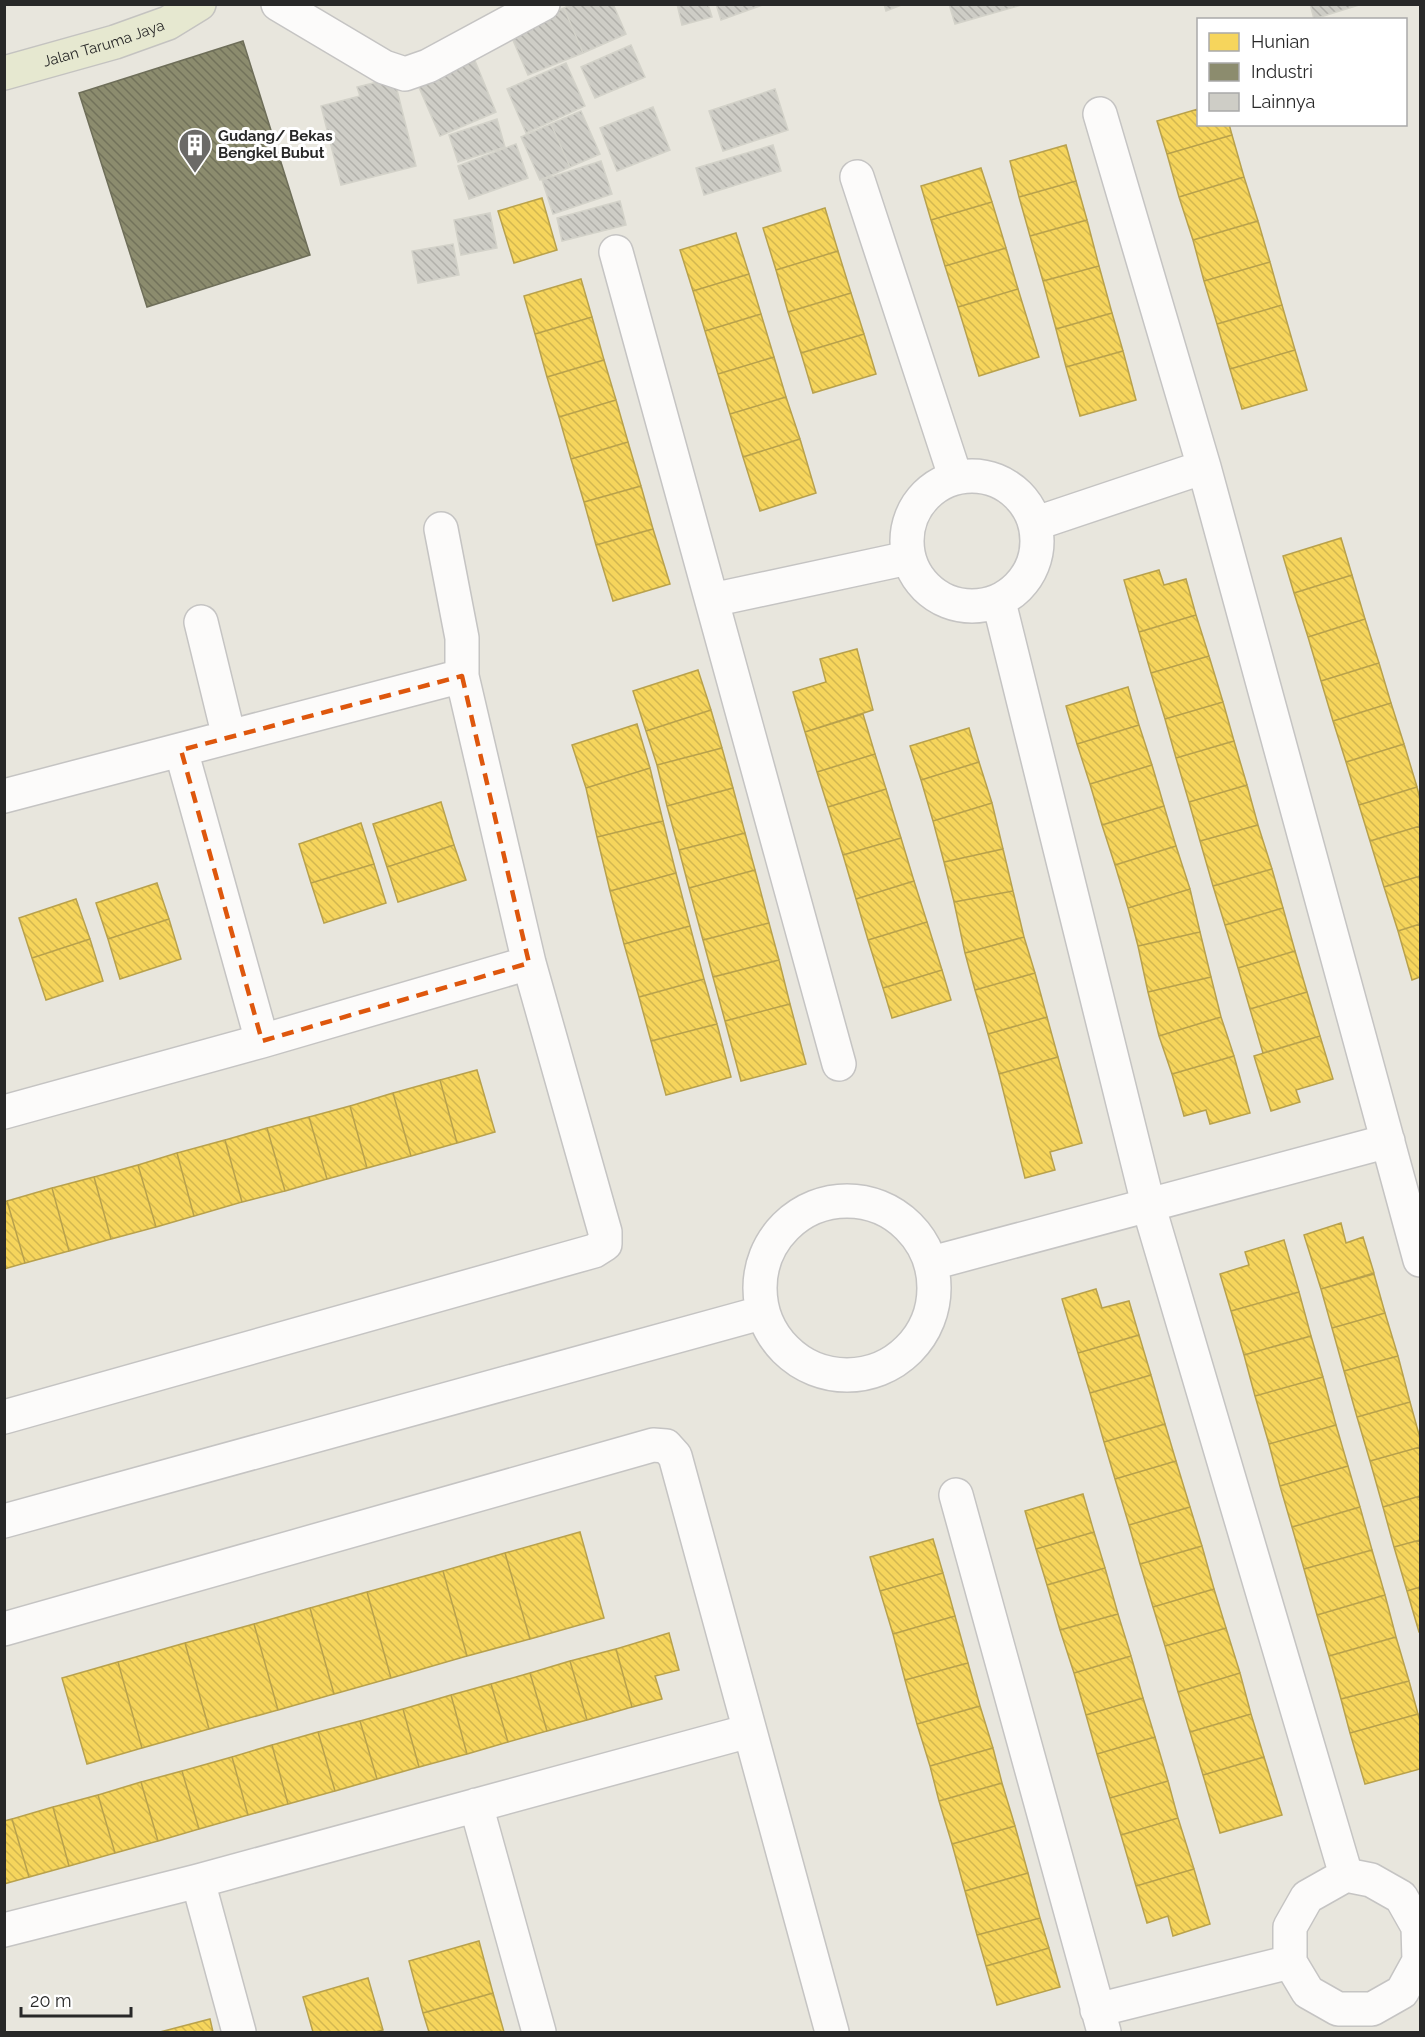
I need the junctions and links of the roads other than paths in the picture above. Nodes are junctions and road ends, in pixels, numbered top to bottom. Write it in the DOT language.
graph roads {
  1 [pos="199,4"];
  2 [pos="278,4"];
  3 [pos="543,4"];
  4 [pos="4,73"];
  5 [pos="1100,114"];
  6 [pos="857,177"];
  7 [pos="616,252"];
  8 [pos="1204,466"];
  9 [pos="955,476"];
  10 [pos="1037,524"];
  11 [pos="441,529"];
  12 [pos="908,558"];
  13 [pos="712,600"];
  14 [pos="999,602"];
  15 [pos="201,622"];
  16 [pos="462,676"];
  17 [pos="230,737"];
  18 [pos="181,750"];
  19 [pos="4,796"];
  20 [pos="530,963"];
  21 [pos="262,1041"];
  22 [pos="839,1064"];
  23 [pos="4,1112"];
  24 [pos="1388,1141"];
  25 [pos="1148,1204"];
  26 [pos="1420,1260"];
  27 [pos="932,1263"];
  28 [pos="761,1313"];
  29 [pos="4,1417"];
  30 [pos="956,1495"];
  31 [pos="4,1521"];
  32 [pos="4,1629"];
  33 [pos="749,1731"];
  34 [pos="476,1805"];
  35 [pos="1346,1875"];
  36 [pos="198,1881"];
  37 [pos="1420,1927"];
  38 [pos="4,1930"];
  39 [pos="1290,1962"];
  40 [pos="1100,2021"];
  41 [pos="1375,2021"];
  42 [pos="239,2032"];
  43 [pos="539,2032"];
  44 [pos="832,2032"];
  1 -- 4 [label="main road, Jalan Taruma Jaya"];
  2 -- 3 [label="street"];
  5 -- 8 [label="street"];
  6 -- 9 [label="street"];
  7 -- 13 [label="street"];
  8 -- 10 [label="street"];
  8 -- 24 [label="street"];
  9 -- 10 [label="street"];
  9 -- 12 [label="street"];
  10 -- 14 [label="street"];
  11 -- 16 [label="street"];
  12 -- 13 [label="street"];
  12 -- 14 [label="street"];
  13 -- 22 [label="street"];
  14 -- 25 [label="street"];
  15 -- 17 [label="street"];
  16 -- 17 [label="street"];
  16 -- 20 [label="street"];
  17 -- 18 [label="street"];
  18 -- 19 [label="street"];
  18 -- 21 [label="street"];
  20 -- 21 [label="street"];
  20 -- 29 [label="street"];
  21 -- 23 [label="street"];
  24 -- 25 [label="street"];
  24 -- 26 [label="street"];
  25 -- 27 [label="street"];
  25 -- 35 [label="street"];
  27 -- 28 [label="street"];
  27 -- 28 [label="street"];
  28 -- 31 [label="street"];
  30 -- 40 [label="street"];
  32 -- 33 [label="street"];
  33 -- 34 [label="street"];
  33 -- 44 [label="street"];
  34 -- 36 [label="street"];
  34 -- 43 [label="street"];
  35 -- 37 [label="street"];
  35 -- 39 [label="street"];
  36 -- 38 [label="street"];
  36 -- 42 [label="street"];
  37 -- 41 [label="street"];
  39 -- 40 [label="street"];
  39 -- 41 [label="street"];
}
